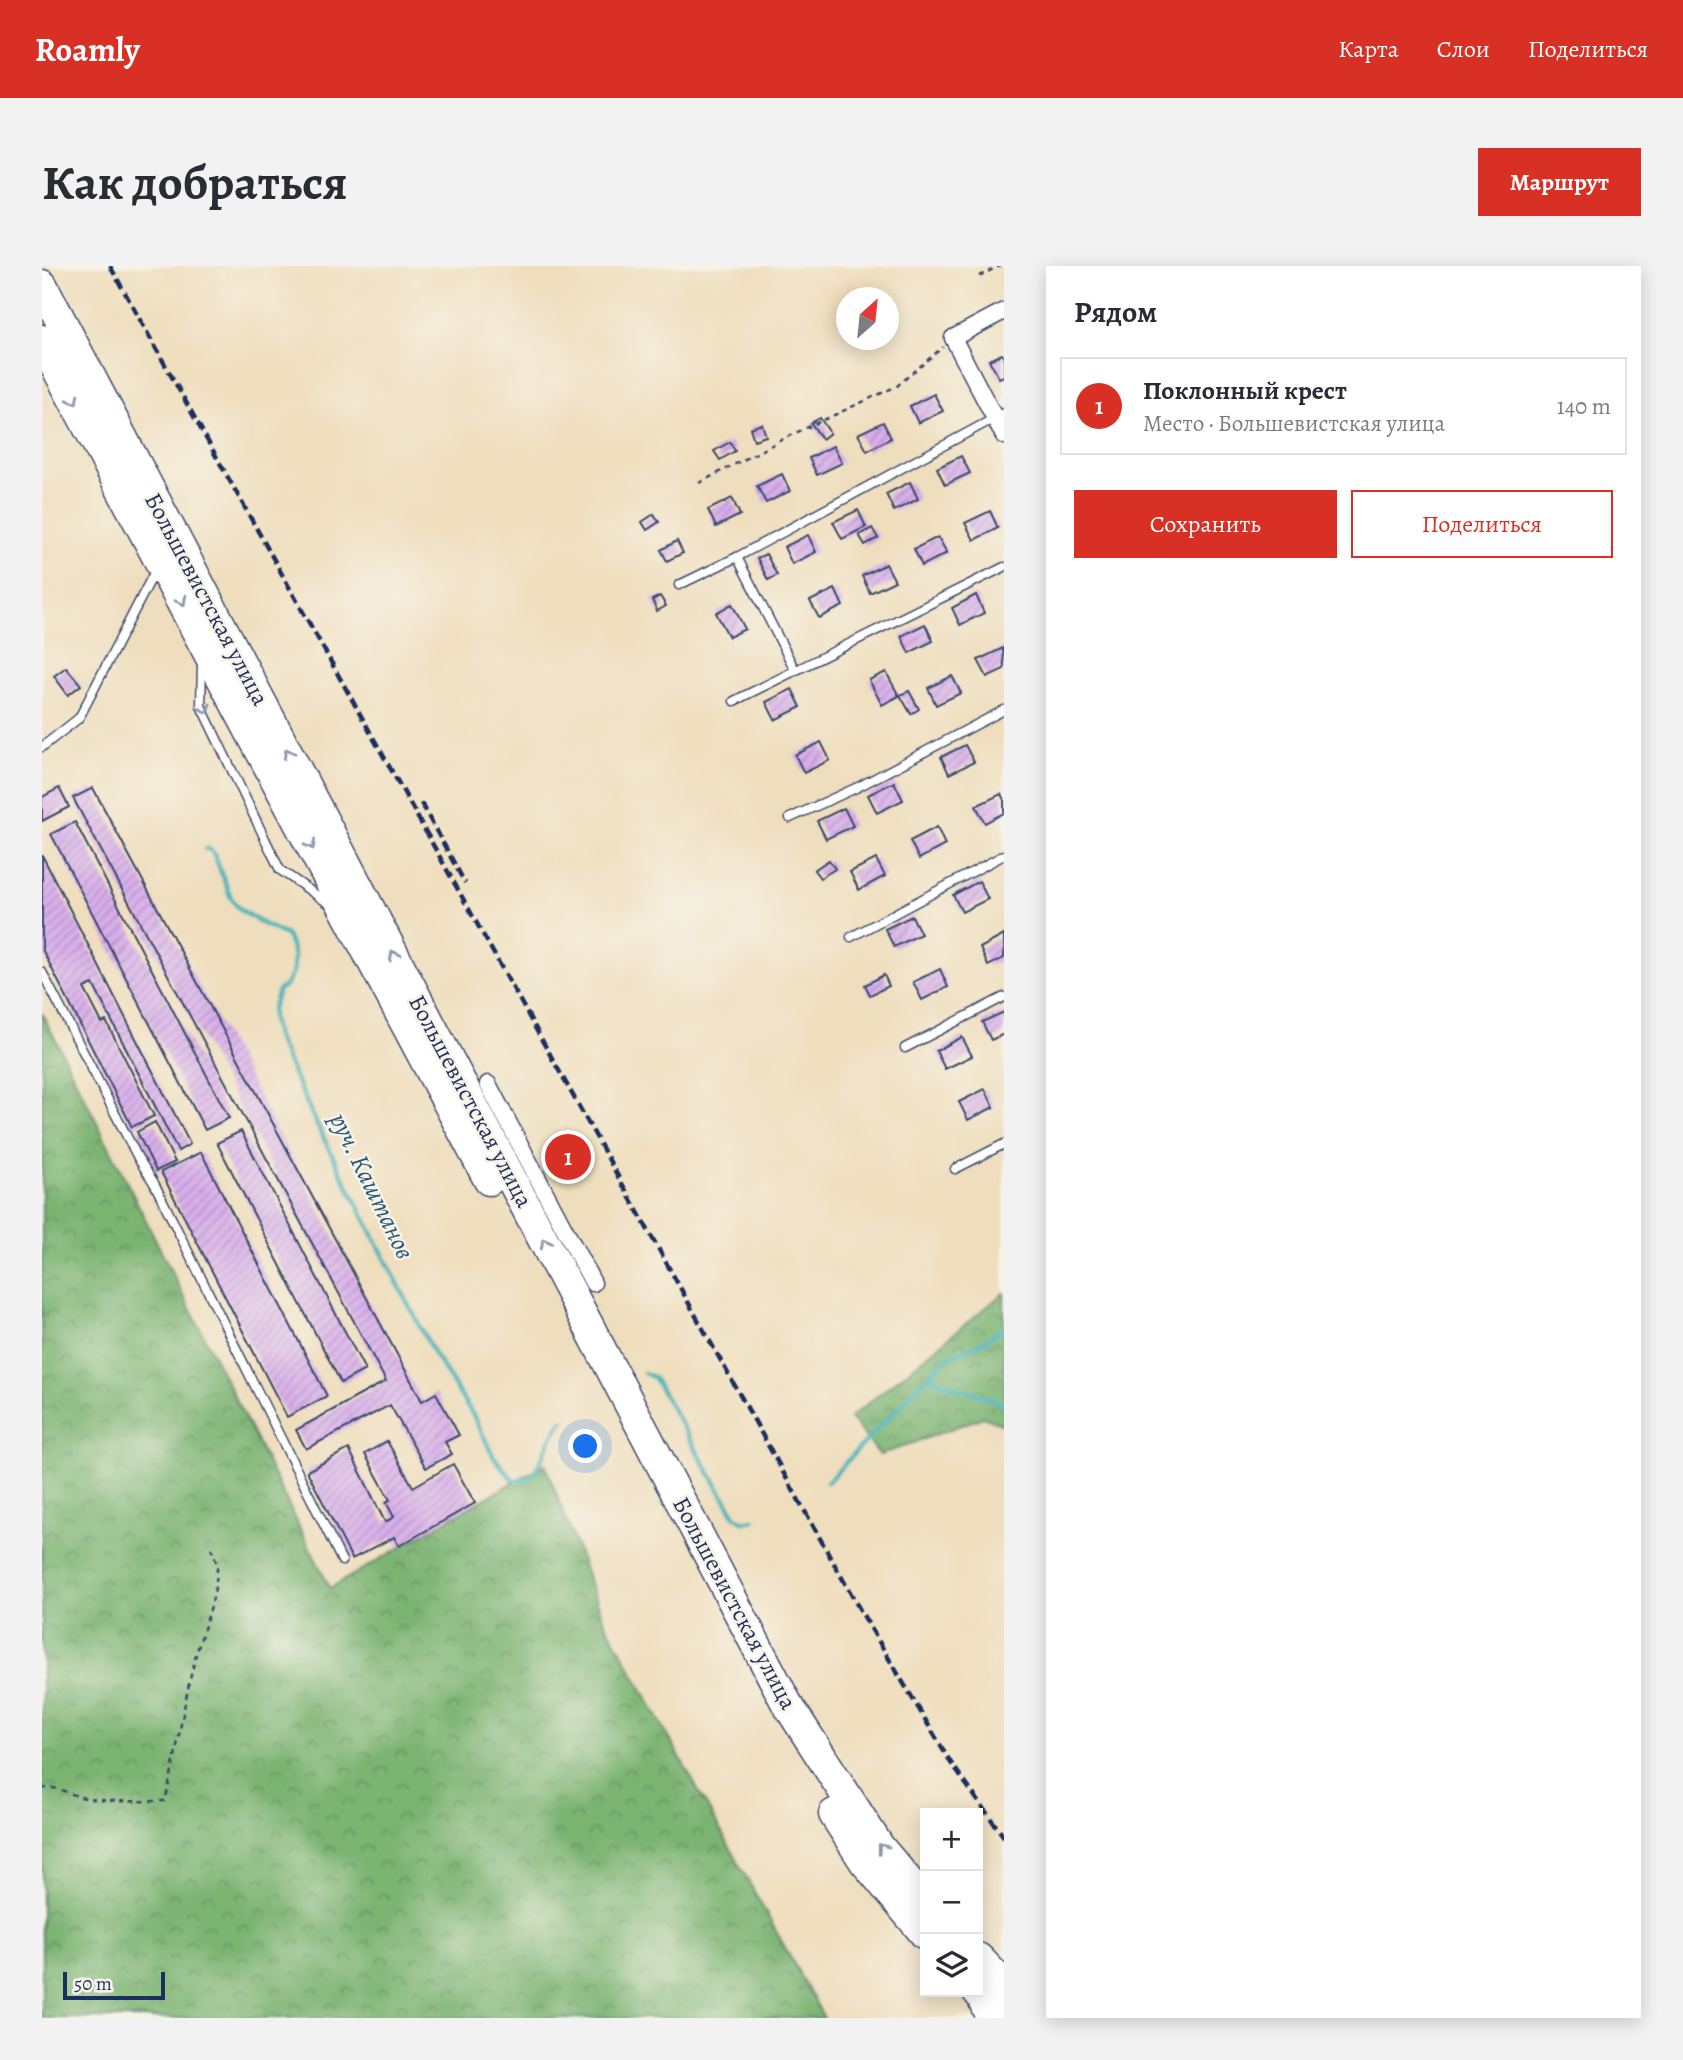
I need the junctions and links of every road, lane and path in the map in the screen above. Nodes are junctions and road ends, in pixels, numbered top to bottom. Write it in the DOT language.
graph roads {
  1 [pos="1000,266"];
  2 [pos="979,276"];
  3 [pos="42,285"];
  4 [pos="1004,312"];
  5 [pos="953,338"];
  6 [pos="42,340"];
  7 [pos="999,416"];
  8 [pos="1004,436"];
  9 [pos="699,483"];
  10 [pos="737,557"];
  11 [pos="160,560"];
  12 [pos="1004,567"];
  13 [pos="678,585"];
  14 [pos="795,670"];
  15 [pos="734,701"];
  16 [pos="1004,710"];
  17 [pos="42,747"];
  18 [pos="790,818"];
  19 [pos="1004,855"];
  20 [pos="851,937"];
  21 [pos="42,972"];
  22 [pos="1004,997"];
  23 [pos="905,1048"];
  24 [pos="488,1084"];
  25 [pos="1004,1144"];
  26 [pos="955,1169"];
  27 [pos="593,1283"];
  28 [pos="209,1543"];
  29 [pos="342,1561"];
  30 [pos="42,1788"];
  31 [pos="920,1894"];
  32 [pos="920,1928"];
  33 [pos="983,1963"];
  34 [pos="1004,1985"];
  35 [pos="970,1997"];
  36 [pos="983,1997"];
  37 [pos="1004,2017"];
  38 [pos="979,2018"];
  1 -- 2 [label="path"];
  31 -- 3 [label="highway, Большевистская улица, one-way"];
  4 -- 5 [label="street"];
  5 -- 7 [label="street"];
  5 -- 9 [label="path"];
  6 -- 11 [label="highway, Большевистская улица, one-way"];
  7 -- 8 [label="street"];
  7 -- 10 [label="lane"];
  10 -- 13 [label="lane"];
  10 -- 14 [label="lane"];
  11 -- 17 [label="lane"];
  11 -- 32 [label="highway, Большевистская улица, one-way"];
  12 -- 14 [label="lane"];
  14 -- 15 [label="lane"];
  16 -- 18 [label="lane"];
  19 -- 20 [label="lane"];
  21 -- 29 [label="lane"];
  22 -- 23 [label="lane"];
  24 -- 27 [label="street"];
  25 -- 26 [label="lane"];
  28 -- 30 [label="path"];
  33 -- 34 [label="highway"];
  35 -- 38 [label="lane"];
  36 -- 37 [label="highway"];
}
